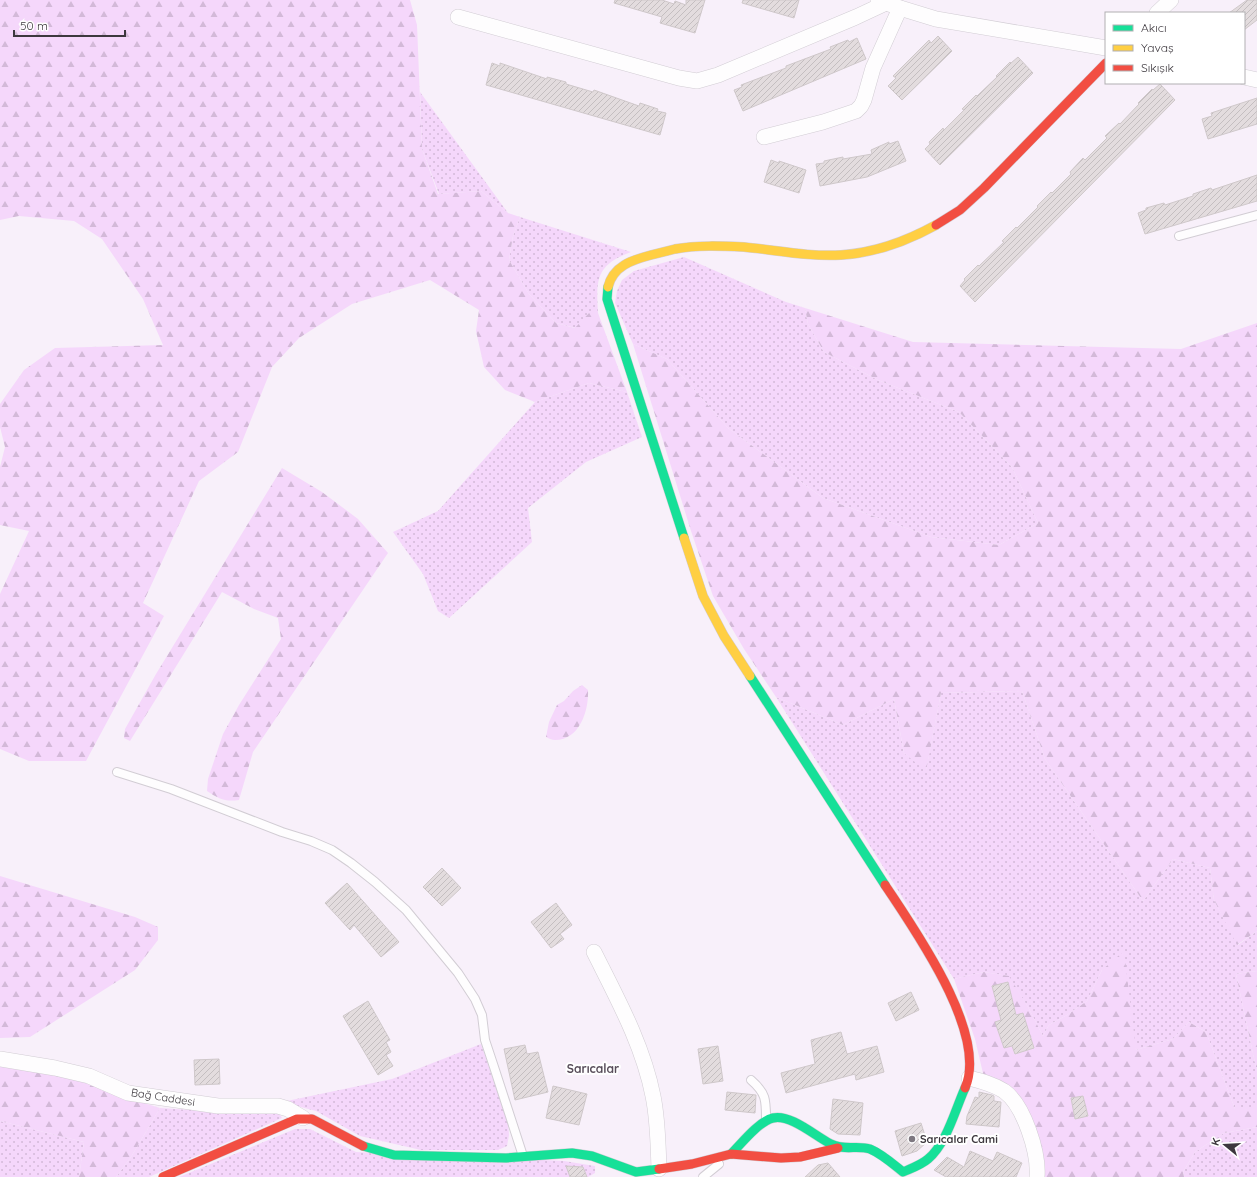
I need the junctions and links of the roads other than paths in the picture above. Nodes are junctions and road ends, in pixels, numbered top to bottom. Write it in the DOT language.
graph roads {
  1 [pos="1171,0"];
  2 [pos="882,1"];
  3 [pos="900,8"];
  4 [pos="1158,12"];
  5 [pos="458,17"];
  6 [pos="1105,48"];
  7 [pos="1105,64"];
  8 [pos="1245,77"];
  9 [pos="1257,80"];
  10 [pos="764,137"];
  11 [pos="1257,215"];
  12 [pos="1179,236"];
  13 [pos="117,772"];
  14 [pos="594,952"];
  15 [pos="0,1059"];
  16 [pos="969,1078"];
  17 [pos="751,1080"];
  18 [pos="302,1118"];
  19 [pos="766,1121"];
  20 [pos="838,1148"];
  21 [pos="731,1154"];
  22 [pos="524,1157"];
  23 [pos="659,1169"];
  24 [pos="636,1172"];
  25 [pos="908,1174"];
  26 [pos="162,1177"];
  27 [pos="622,1177"];
  28 [pos="703,1177"];
  29 [pos="1038,1177"];
  1 -- 4 [label="street"];
  2 -- 3 [label="street"];
  2 -- 5 [label="street"];
  3 -- 6 [label="street"];
  3 -- 10 [label="street"];
  7 -- 16 [label="street"];
  8 -- 9 [label="street"];
  11 -- 12 [label="lane"];
  13 -- 22 [label="lane"];
  14 -- 23 [label="street"];
  15 -- 18 [label="street, Bağ Caddesi"];
  16 -- 25 [label="street"];
  16 -- 29 [label="street"];
  17 -- 19 [label="lane"];
  18 -- 22 [label="street"];
  18 -- 26 [label="street"];
  19 -- 20 [label="street"];
  19 -- 21 [label="street"];
  20 -- 21 [label="street"];
  20 -- 25 [label="street"];
  21 -- 23 [label="street"];
  21 -- 28 [label="lane"];
  22 -- 24 [label="street"];
  23 -- 24 [label="street"];
  24 -- 27 [label="street"];
}
